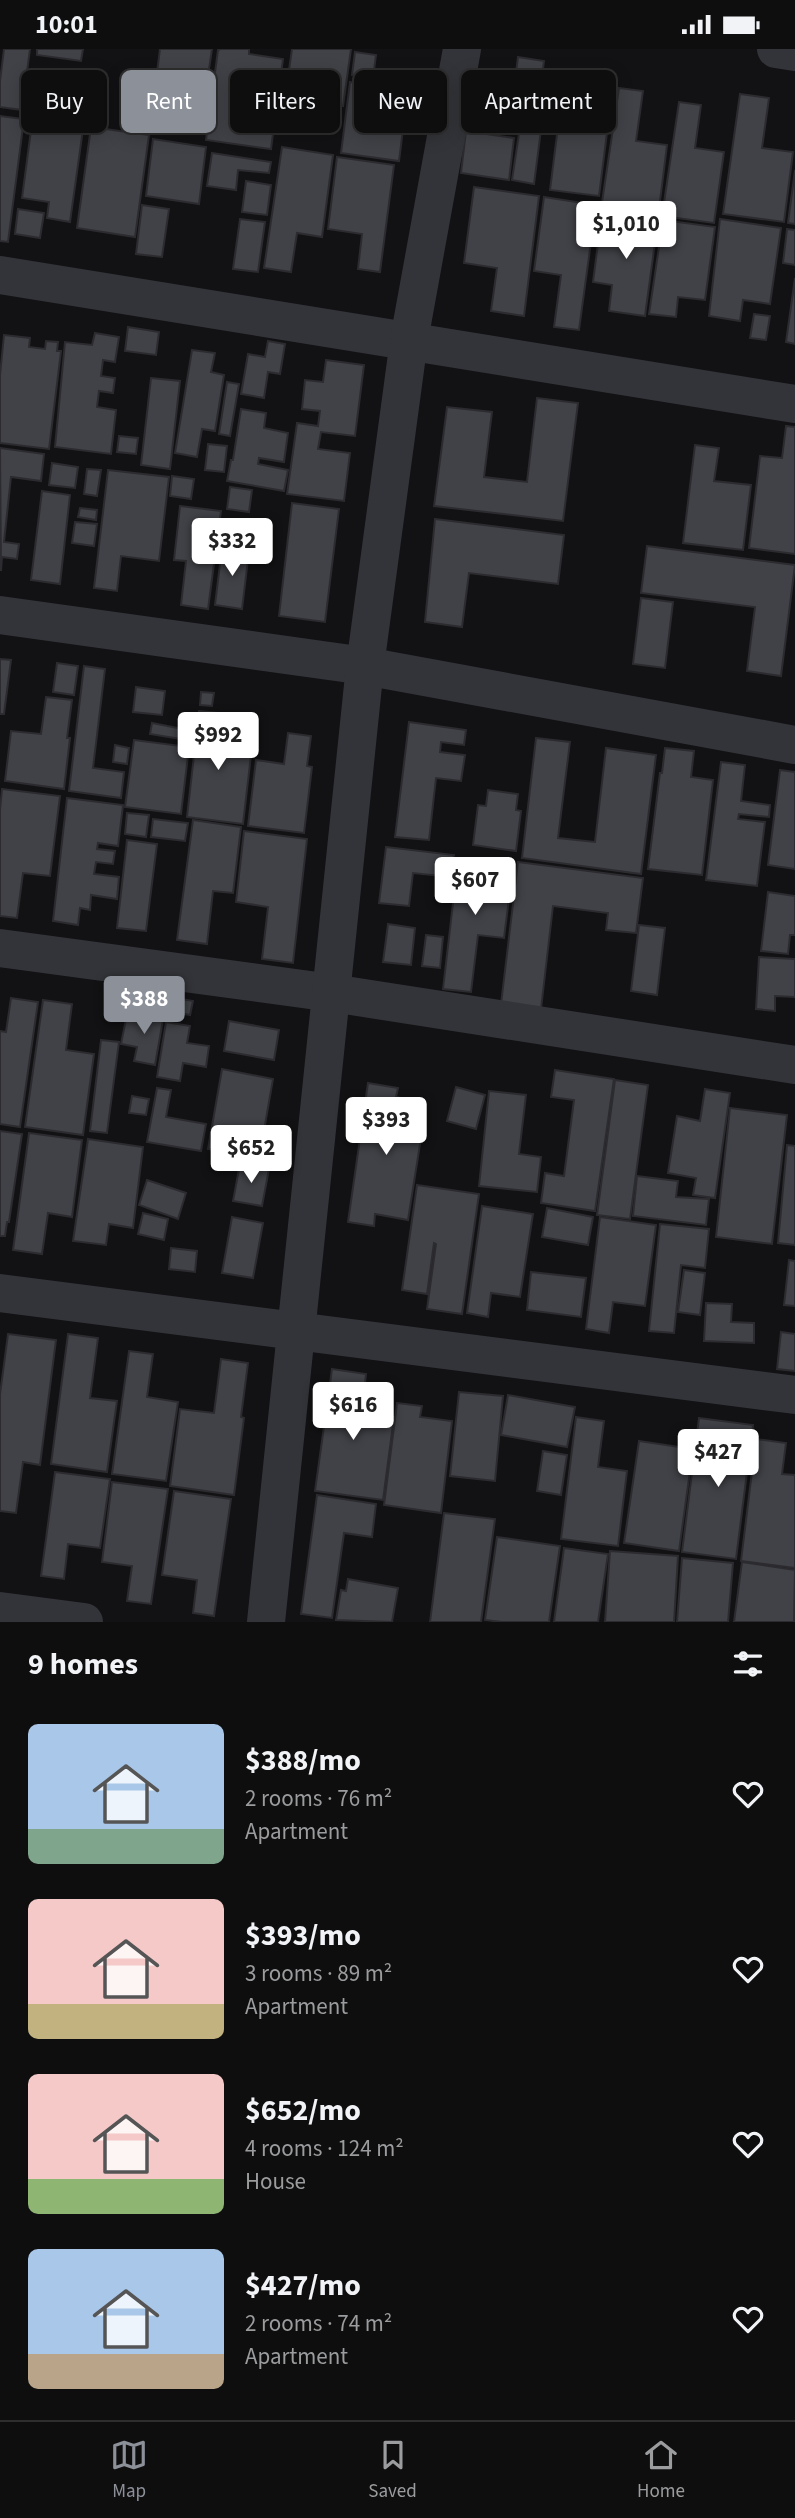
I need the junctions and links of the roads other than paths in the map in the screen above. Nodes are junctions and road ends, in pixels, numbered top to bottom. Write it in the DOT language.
graph roads {
  1 [pos="462,49"];
  2 [pos="776,49"];
  3 [pos="795,52"];
  4 [pos="0,275"];
  5 [pos="409,340"];
  6 [pos="795,404"];
  7 [pos="0,615"];
  8 [pos="365,666"];
  9 [pos="795,745"];
  10 [pos="0,948"];
  11 [pos="332,993"];
  12 [pos="795,1065"];
  13 [pos="0,1293"];
  14 [pos="296,1331"];
  15 [pos="795,1395"];
  16 [pos="0,1611"];
  17 [pos="84,1622"];
  18 [pos="266,1622"];
  1 -- 5 [label="street"];
  2 -- 3 [label="street"];
  4 -- 5 [label="street"];
  5 -- 6 [label="street"];
  5 -- 8 [label="street"];
  7 -- 8 [label="street"];
  8 -- 9 [label="street"];
  8 -- 11 [label="street"];
  10 -- 11 [label="street"];
  11 -- 12 [label="street"];
  11 -- 14 [label="street"];
  13 -- 14 [label="street"];
  14 -- 15 [label="street"];
  14 -- 18 [label="street"];
  16 -- 17 [label="street"];
}
